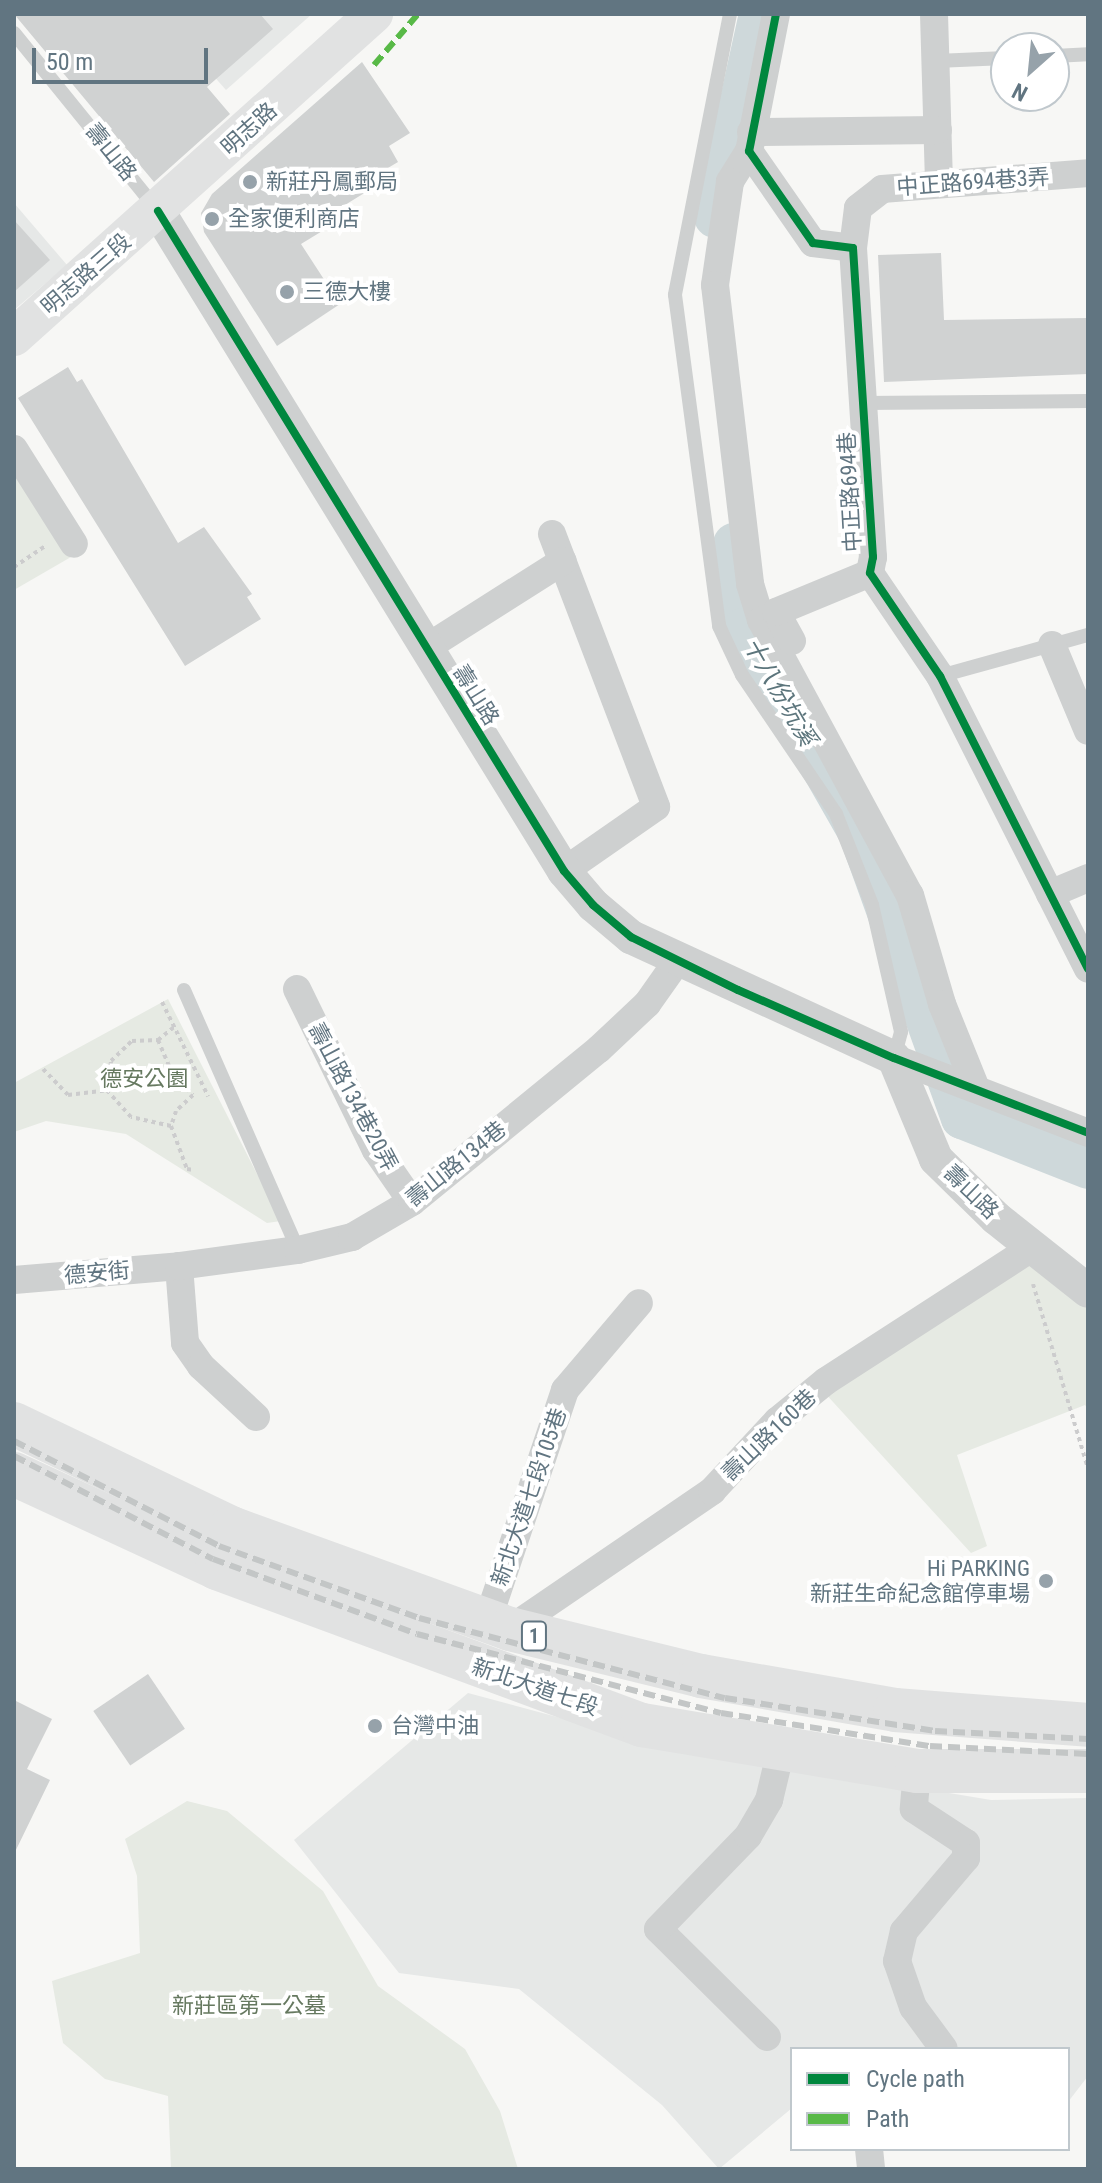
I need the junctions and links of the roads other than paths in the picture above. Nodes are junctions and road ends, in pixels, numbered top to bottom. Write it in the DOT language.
graph roads {
  1 [pos="730,14"];
  2 [pos="776,14"];
  3 [pos="934,14"];
  4 [pos="372,15"];
  5 [pos="14,33"];
  6 [pos="990,59"];
  7 [pos="936,61"];
  8 [pos="938,130"];
  9 [pos="750,142"];
  10 [pos="1088,173"];
  11 [pos="939,183"];
  12 [pos="158,211"];
  13 [pos="853,248"];
  14 [pos="14,337"];
  15 [pos="1088,401"];
  16 [pos="863,403"];
  17 [pos="14,449"];
  18 [pos="552,534"];
  19 [pos="74,544"];
  20 [pos="563,561"];
  21 [pos="870,573"];
  22 [pos="1088,635"];
  23 [pos="1052,645"];
  24 [pos="426,648"];
  25 [pos="940,676"];
  26 [pos="1088,731"];
  27 [pos="564,871"];
  28 [pos="1088,878"];
  29 [pos="1050,894"];
  30 [pos="933,900"];
  31 [pos="678,960"];
  32 [pos="1088,969"];
  33 [pos="297,989"];
  34 [pos="184,990"];
  35 [pos="900,1060"];
  36 [pos="975,1088"];
  37 [pos="1088,1133"];
  38 [pos="412,1202"];
  39 [pos="1033,1247"];
  40 [pos="298,1250"];
  41 [pos="179,1266"];
  42 [pos="14,1280"];
  43 [pos="1088,1291"];
  44 [pos="639,1303"];
  45 [pos="256,1417"];
  46 [pos="14,1424"];
  47 [pos="14,1474"];
  48 [pos="486,1640"];
  49 [pos="1088,1725"];
  50 [pos="781,1750"];
  51 [pos="917,1771"];
  52 [pos="1088,1771"];
  53 [pos="767,2037"];
  54 [pos="943,2047"];
  1 -- 35 [label="lane"];
  2 -- 9 [label="street"];
  3 -- 7 [label="street"];
  4 -- 12 [label="main road, 明志路"];
  5 -- 12 [label="lane, 壽山路"];
  6 -- 7 [label="lane"];
  7 -- 8 [label="street"];
  8 -- 9 [label="street"];
  8 -- 11 [label="street"];
  9 -- 13 [label="street"];
  9 -- 36 [label="street"];
  10 -- 11 [label="street, 中正路694巷3弄"];
  11 -- 13 [label="street, 中正路694巷3弄"];
  12 -- 14 [label="main road, 明志路三段"];
  12 -- 24 [label="street, 壽山路"];
  13 -- 16 [label="street, 中正路694巷"];
  15 -- 16 [label="lane"];
  16 -- 21 [label="street, 中正路694巷"];
  17 -- 19 [label="street"];
  18 -- 20 [label="street"];
  20 -- 24 [label="street"];
  20 -- 27 [label="street"];
  21 -- 25 [label="street, 中正路694巷"];
  21 -- 30 [label="street, 中正路694巷"];
  22 -- 23 [label="lane"];
  23 -- 25 [label="lane"];
  23 -- 26 [label="street"];
  24 -- 27 [label="street, 壽山路"];
  25 -- 29 [label="street, 中正路694巷"];
  27 -- 31 [label="street, 壽山路"];
  28 -- 29 [label="street"];
  29 -- 32 [label="street, 中正路694巷"];
  31 -- 35 [label="street, 壽山路"];
  31 -- 38 [label="street, 壽山路134巷"];
  33 -- 38 [label="street, 壽山路134巷20弄"];
  34 -- 40 [label="lane"];
  35 -- 36 [label="street"];
  35 -- 39 [label="street, 壽山路"];
  36 -- 37 [label="street"];
  38 -- 40 [label="street, 壽山路134巷"];
  39 -- 43 [label="street, 壽山路"];
  39 -- 48 [label="street, 壽山路160巷"];
  40 -- 41 [label="street, 壽山路134巷"];
  41 -- 42 [label="street, 德安街"];
  41 -- 45 [label="street"];
  44 -- 48 [label="street, 新北大道七段105巷"];
  46 -- 48 [label="main road, 新北大道七段 / 1"];
  47 -- 48 [label="main road, 新北大道七段 / 1"];
  48 -- 49 [label="main road, 新北大道七段 / 1"];
  48 -- 50 [label="main road, 新北大道七段 / 1"];
  50 -- 51 [label="main road, 新北大道七段 / 1"];
  50 -- 53 [label="street"];
  51 -- 52 [label="main road, 新北大道七段 / 1"];
  51 -- 54 [label="street"];
}
